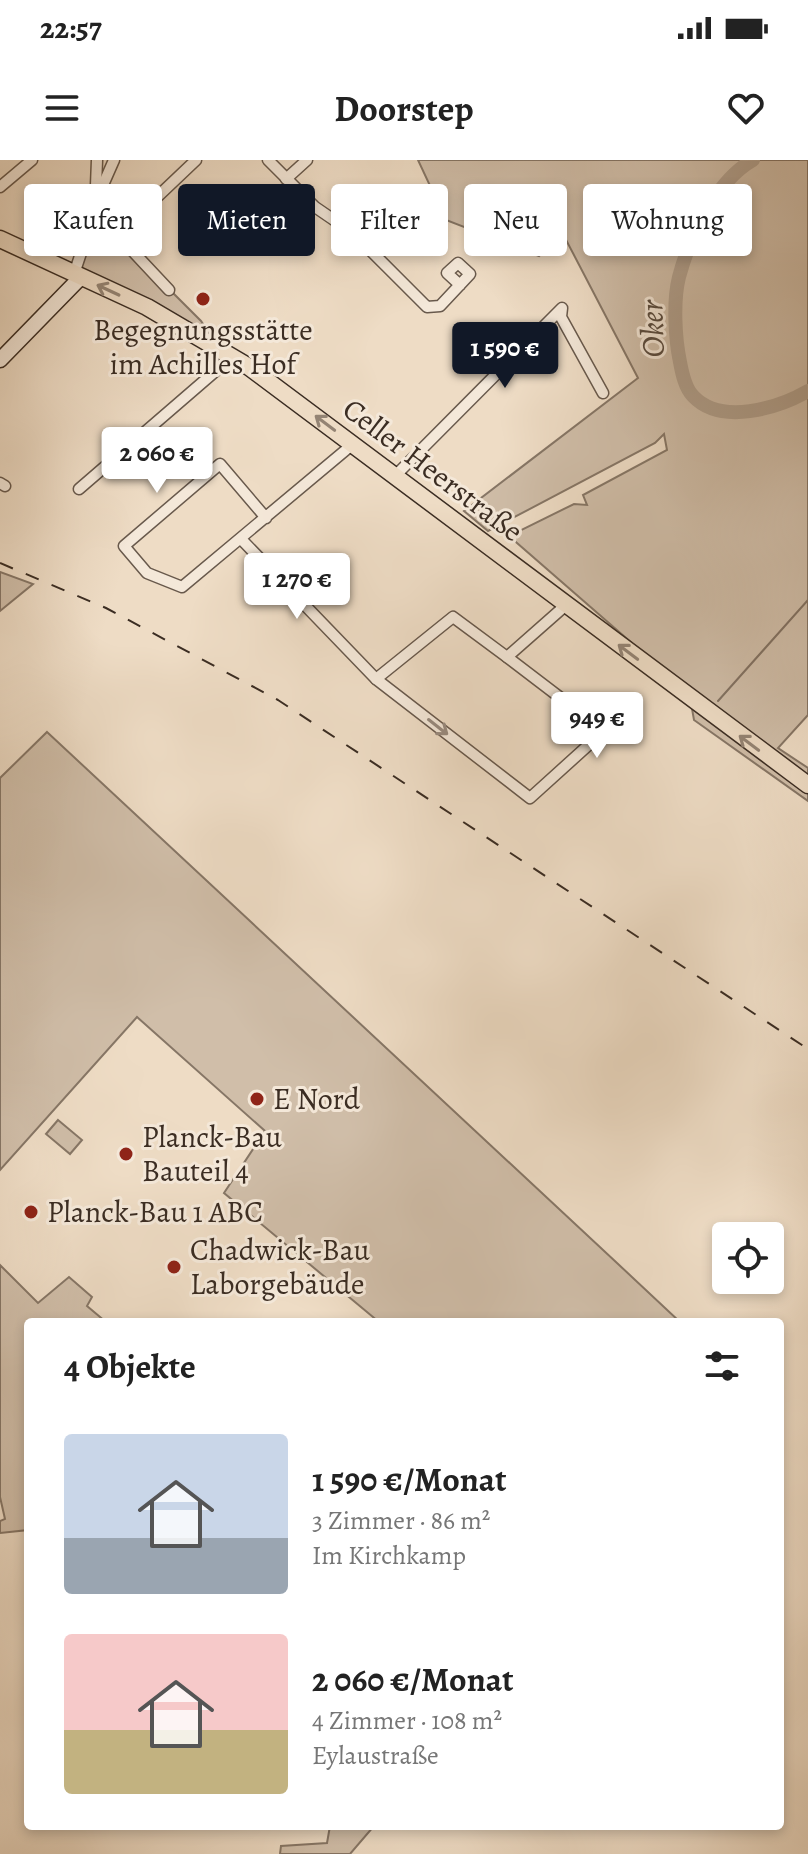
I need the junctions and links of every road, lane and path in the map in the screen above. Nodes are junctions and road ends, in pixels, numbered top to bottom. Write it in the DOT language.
graph roads {
  1 [pos="32,160"];
  2 [pos="97,160"];
  3 [pos="114,160"];
  4 [pos="196,160"];
  5 [pos="268,160"];
  6 [pos="307,160"];
  7 [pos="286,179"];
  8 [pos="96,184"];
  9 [pos="105,184"];
  10 [pos="0,187"];
  11 [pos="162,192"];
  12 [pos="0,239"];
  13 [pos="80,256"];
  14 [pos="136,256"];
  15 [pos="77,275"];
  16 [pos="460,285"];
  17 [pos="169,290"];
  18 [pos="233,356"];
  19 [pos="0,360"];
  20 [pos="603,393"];
  21 [pos="353,444"];
  22 [pos="395,476"];
  23 [pos="79,489"];
  24 [pos="266,518"];
  25 [pos="242,540"];
  26 [pos="566,605"];
  27 [pos="507,657"];
  28 [pos="376,679"];
  29 [pos="808,785"];
  1 -- 10 [label="street"];
  2 -- 8 [label="street"];
  3 -- 9 [label="street"];
  4 -- 11 [label="street"];
  5 -- 7 [label="street"];
  6 -- 7 [label="street"];
  7 -- 16 [label="street"];
  12 -- 15 [label="main road, Celler Heerstraße"];
  13 -- 15 [label="street"];
  14 -- 17 [label="street"];
  18 -- 15 [label="main road, Celler Heerstraße, one-way"];
  15 -- 19 [label="main road"];
  21 -- 18 [label="main road, Celler Heerstraße, one-way"];
  18 -- 23 [label="street"];
  20 -- 22 [label="street"];
  21 -- 22 [label="main road, Celler Heerstraße"];
  21 -- 24 [label="street"];
  22 -- 26 [label="main road, Celler Heerstraße"];
  24 -- 25 [label="street"];
  24 -- 25 [label="street"];
  25 -- 28 [label="street"];
  26 -- 27 [label="street"];
  29 -- 26 [label="main road, Celler Heerstraße, one-way"];
  27 -- 28 [label="street"];
  28 -- 27 [label="street, one-way"];
}
